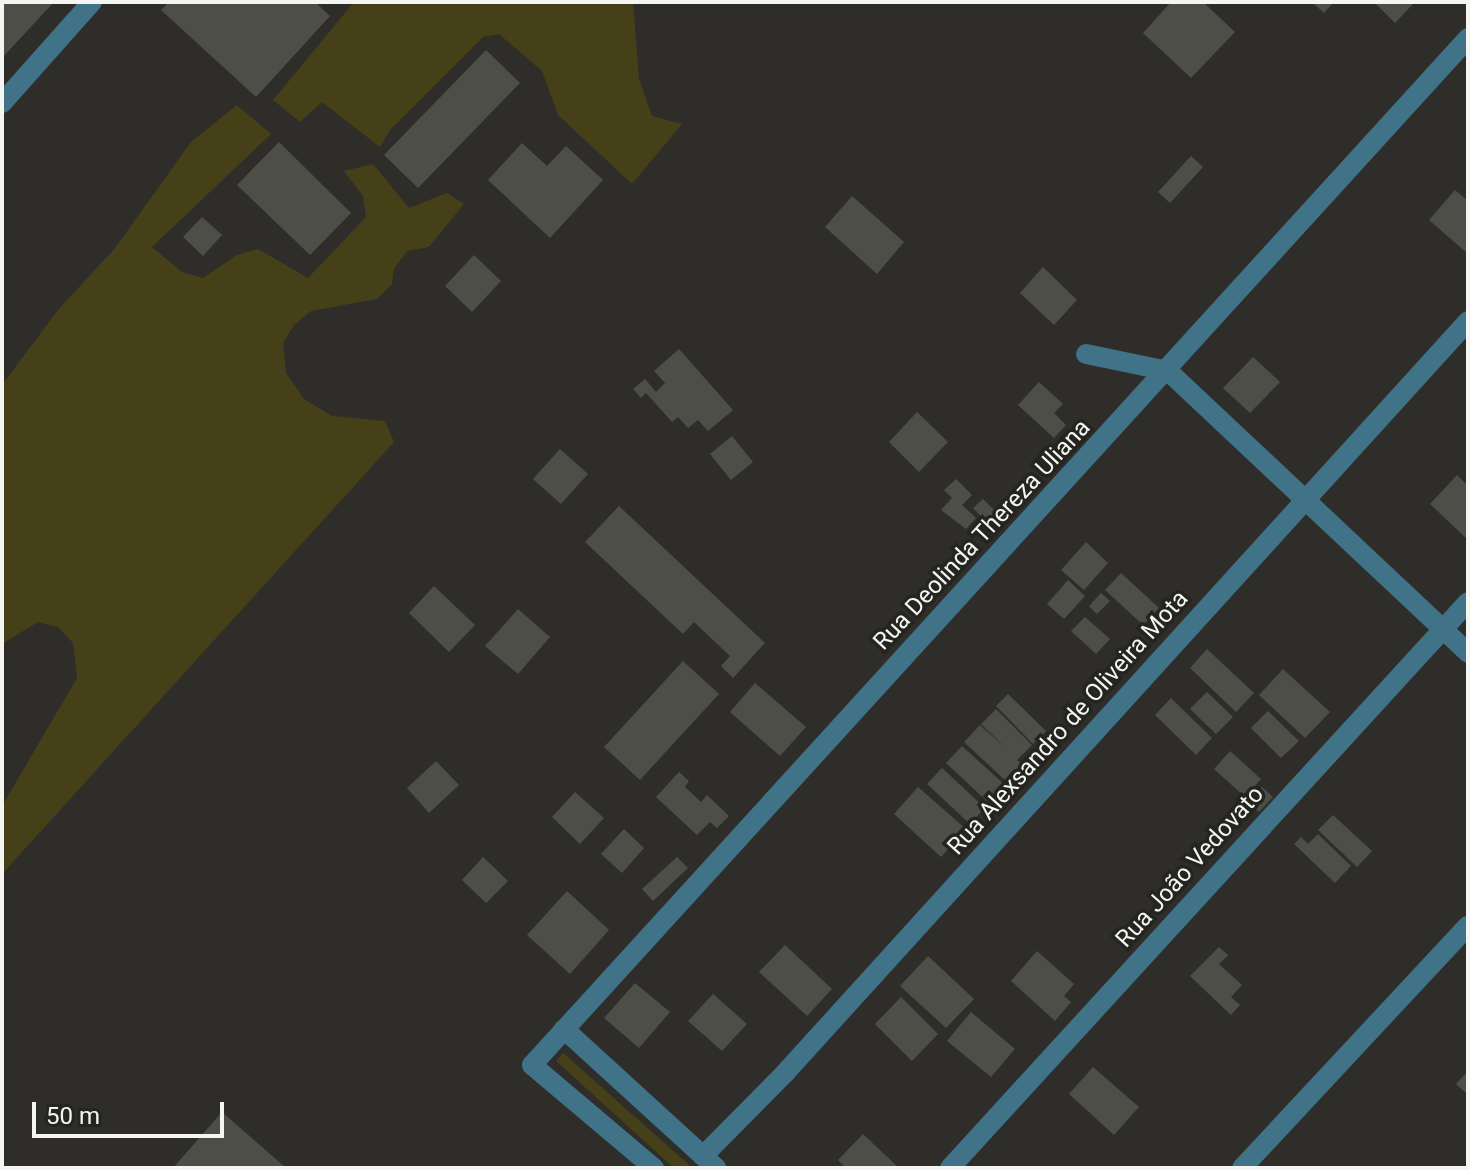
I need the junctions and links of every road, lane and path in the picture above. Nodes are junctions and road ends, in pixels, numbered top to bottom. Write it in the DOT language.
graph roads {
  1 [pos="92,2"];
  2 [pos="1468,38"];
  3 [pos="2,103"];
  4 [pos="1468,321"];
  5 [pos="1086,354"];
  6 [pos="1168,371"];
  7 [pos="1303,502"];
  8 [pos="1468,602"];
  9 [pos="1442,630"];
  10 [pos="1468,653"];
  11 [pos="1468,926"];
  12 [pos="564,1029"];
  13 [pos="710,1162"];
  14 [pos="654,1168"];
  15 [pos="950,1168"];
  16 [pos="1242,1168"];
  1 -- 3 [label="street"];
  2 -- 6 [label="street, Rua Deolinda Thereza Uliana"];
  4 -- 7 [label="street, Rua Alexsandro de Oliveira Mota"];
  5 -- 6 [label="street"];
  6 -- 7 [label="street"];
  6 -- 12 [label="street, Rua Deolinda Thereza Uliana"];
  7 -- 9 [label="street"];
  7 -- 13 [label="street, Rua Alexsandro de Oliveira Mota"];
  8 -- 9 [label="street, Rua João Vedovato"];
  9 -- 10 [label="street"];
  9 -- 15 [label="street, Rua João Vedovato"];
  11 -- 16 [label="street"];
  12 -- 13 [label="street"];
  12 -- 14 [label="street, Rua Deolinda Thereza Uliana"];
}
